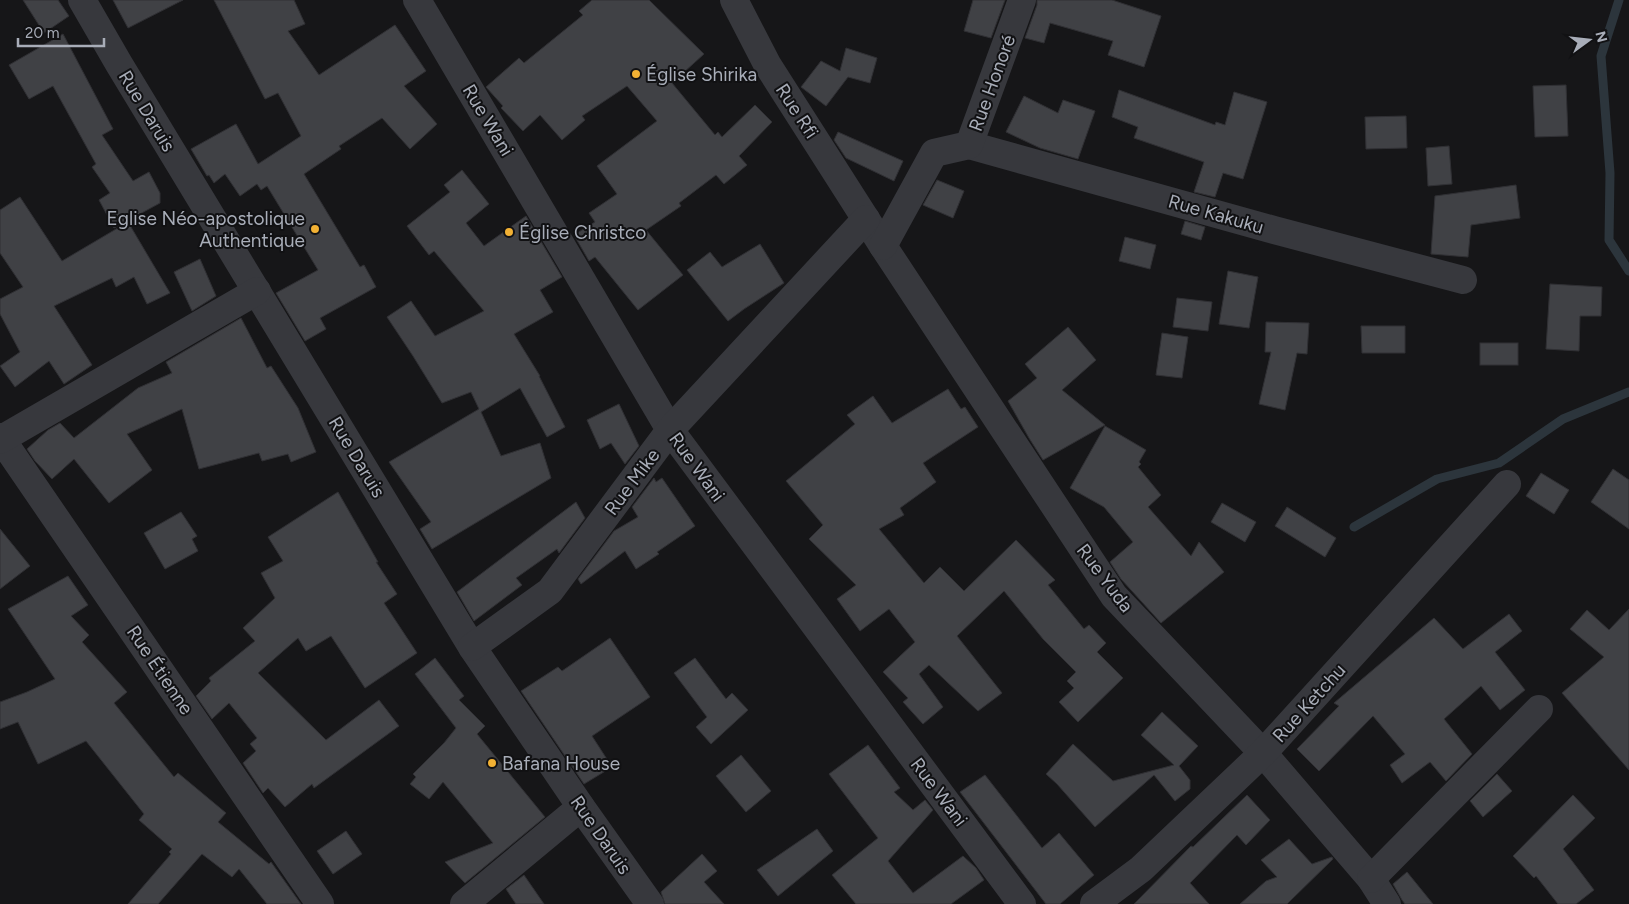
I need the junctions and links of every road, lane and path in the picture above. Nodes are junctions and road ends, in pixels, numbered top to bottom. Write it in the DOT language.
graph roads {
  1 [pos="82,0"];
  2 [pos="417,0"];
  3 [pos="734,0"];
  4 [pos="1022,0"];
  5 [pos="969,145"];
  6 [pos="866,219"];
  7 [pos="883,246"];
  8 [pos="1463,280"];
  9 [pos="256,291"];
  10 [pos="670,430"];
  11 [pos="1,439"];
  12 [pos="1507,484"];
  13 [pos="472,647"];
  14 [pos="1539,709"];
  15 [pos="1263,753"];
  16 [pos="581,807"];
  17 [pos="1370,879"];
  18 [pos="320,904"];
  19 [pos="464,904"];
  20 [pos="650,904"];
  21 [pos="1022,904"];
  22 [pos="1094,904"];
  23 [pos="1387,904"];
  1 -- 9 [label="street, Rue Daruis"];
  2 -- 10 [label="street, Rue Wani"];
  3 -- 6 [label="street, Rue Rfi"];
  4 -- 5 [label="street, Rue Honoré"];
  5 -- 7 [label="street, Rue Honoré"];
  5 -- 8 [label="street, Rue Kakuku"];
  6 -- 7 [label="street, Rue Yuda"];
  6 -- 10 [label="street, Rue Mike"];
  7 -- 15 [label="street, Rue Yuda"];
  9 -- 11 [label="street"];
  9 -- 13 [label="street, Rue Daruis"];
  10 -- 13 [label="street, Rue Mike"];
  10 -- 21 [label="street, Rue Wani"];
  11 -- 18 [label="street, Rue Étienne"];
  12 -- 15 [label="street, Rue Ketchu"];
  13 -- 16 [label="street, Rue Daruis"];
  14 -- 17 [label="street"];
  15 -- 17 [label="street, Rue Yuda"];
  15 -- 22 [label="street, Rue Ketchu"];
  16 -- 19 [label="street"];
  16 -- 20 [label="street, Rue Daruis"];
  17 -- 23 [label="street, Rue Yuda"];
}
